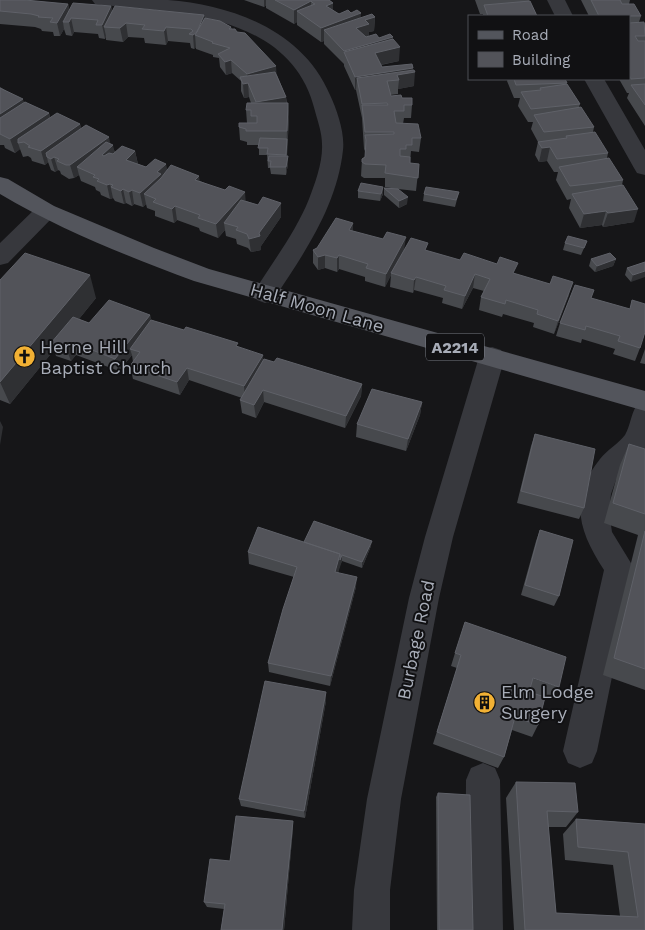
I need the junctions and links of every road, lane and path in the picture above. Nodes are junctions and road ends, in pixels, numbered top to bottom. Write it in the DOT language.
graph roads {
  1 [pos="101,0"];
  2 [pos="556,0"];
  3 [pos="564,15"];
  4 [pos="595,80"];
  5 [pos="645,168"];
  6 [pos="0,184"];
  7 [pos="46,211"];
  8 [pos="0,257"];
  9 [pos="265,294"];
  10 [pos="492,357"];
  11 [pos="645,402"];
  12 [pos="645,414"];
  13 [pos="580,751"];
  14 [pos="483,780"];
  15 [pos="370,930"];
  16 [pos="484,930"];
  1 -- 9 [label="street"];
  2 -- 3 [label="street"];
  4 -- 5 [label="street"];
  6 -- 7 [label="main road, Half Moon Lane / A2214"];
  7 -- 8 [label="street"];
  7 -- 9 [label="main road, Half Moon Lane / A2214"];
  9 -- 10 [label="main road, Half Moon Lane / A2214"];
  10 -- 11 [label="main road, Half Moon Lane / A2214"];
  10 -- 15 [label="street, Burbage Road"];
  12 -- 13 [label="street"];
  14 -- 16 [label="street"];
}
